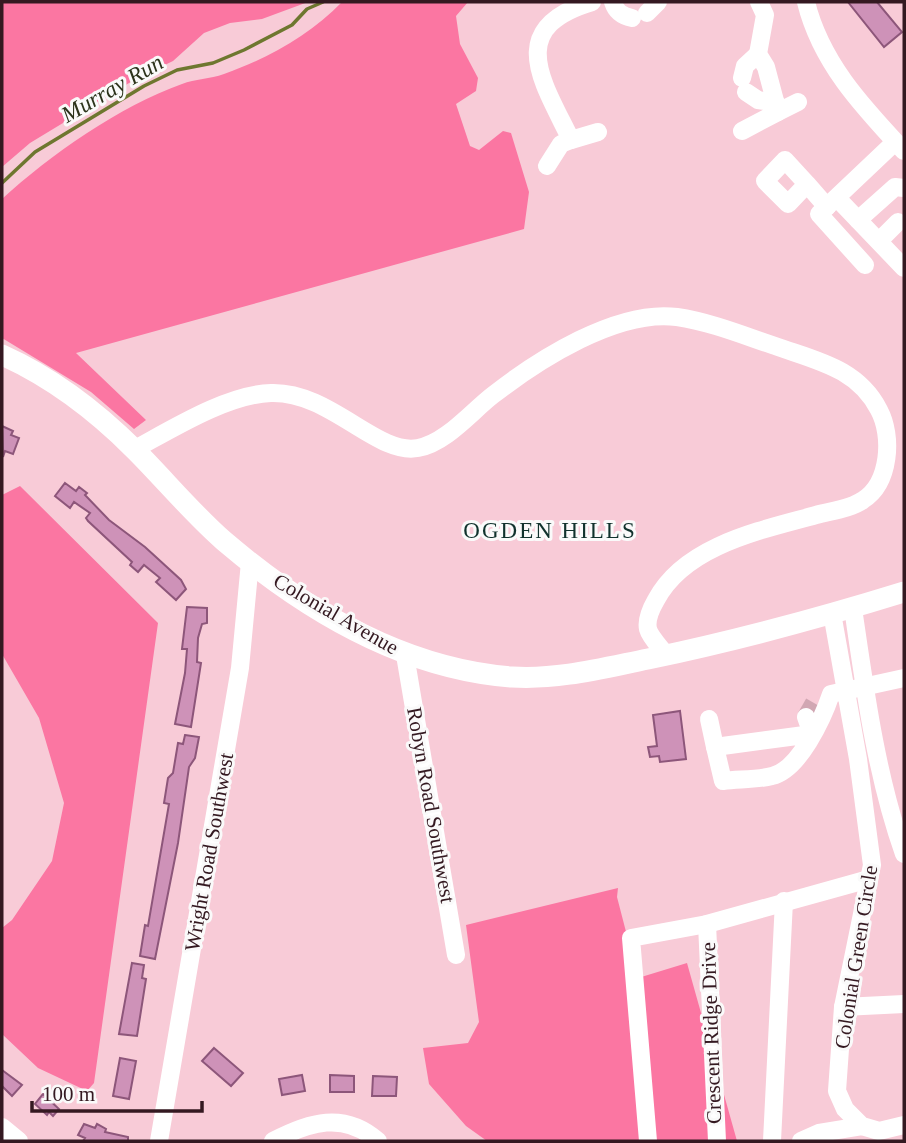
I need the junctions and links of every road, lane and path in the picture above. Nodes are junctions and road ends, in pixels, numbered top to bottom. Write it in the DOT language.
graph roads {
  1 [pos="592,2"];
  2 [pos="613,2"];
  3 [pos="759,2"];
  4 [pos="806,2"];
  5 [pos="646,11"];
  6 [pos="758,54"];
  7 [pos="797,102"];
  8 [pos="777,108"];
  9 [pos="742,131"];
  10 [pos="598,132"];
  11 [pos="571,140"];
  12 [pos="900,146"];
  13 [pos="547,166"];
  14 [pos="807,184"];
  15 [pos="904,188"];
  16 [pos="832,202"];
  17 [pos="858,220"];
  18 [pos="898,222"];
  19 [pos="878,241"];
  20 [pos="865,265"];
  21 [pos="904,268"];
  22 [pos="2,355"];
  23 [pos="135,449"];
  24 [pos="250,562"];
  25 [pos="904,592"];
  26 [pos="853,608"];
  27 [pos="832,613"];
  28 [pos="405,655"];
  29 [pos="666,655"];
  30 [pos="904,678"];
  31 [pos="866,687"];
  32 [pos="838,691"];
  33 [pos="811,718"];
  34 [pos="709,719"];
  35 [pos="715,747"];
  36 [pos="904,854"];
  37 [pos="869,879"];
  38 [pos="784,901"];
  39 [pos="707,924"];
  40 [pos="456,955"];
  41 [pos="904,1004"];
  42 [pos="843,1007"];
  43 [pos="837,1091"];
  44 [pos="904,1125"];
  45 [pos="862,1126"];
  46 [pos="2,1127"];
  47 [pos="820,1133"];
  48 [pos="19,1141"];
  49 [pos="159,1141"];
  50 [pos="273,1141"];
  51 [pos="377,1141"];
  52 [pos="648,1141"];
  53 [pos="717,1141"];
  54 [pos="772,1141"];
  55 [pos="801,1141"];
  1 -- 11 [label="street"];
  2 -- 5 [label="street"];
  3 -- 6 [label="street"];
  4 -- 12 [label="street"];
  6 -- 8 [label="street"];
  6 -- 8 [label="street"];
  7 -- 8 [label="street"];
  8 -- 9 [label="street"];
  10 -- 11 [label="street"];
  11 -- 13 [label="street"];
  12 -- 16 [label="street"];
  14 -- 16 [label="street"];
  15 -- 17 [label="street"];
  16 -- 17 [label="street"];
  16 -- 20 [label="street"];
  17 -- 19 [label="street"];
  18 -- 19 [label="street"];
  19 -- 21 [label="street"];
  22 -- 23 [label="main road, Colonial Avenue"];
  23 -- 24 [label="main road, Colonial Avenue"];
  23 -- 29 [label="street"];
  24 -- 28 [label="main road, Colonial Avenue"];
  24 -- 49 [label="street, Wright Road Southwest"];
  25 -- 26 [label="main road, Colonial Avenue"];
  26 -- 27 [label="main road, Colonial Avenue"];
  26 -- 31 [label="street, Colonial Green Circle"];
  27 -- 29 [label="main road, Colonial Avenue"];
  27 -- 32 [label="street, Colonial Green Circle"];
  28 -- 29 [label="main road, Colonial Avenue"];
  28 -- 40 [label="street, Robyn Road Southwest"];
  30 -- 31 [label="street"];
  31 -- 32 [label="street"];
  31 -- 36 [label="street, Colonial Green Circle"];
  32 -- 33 [label="street"];
  32 -- 33 [label="street"];
  32 -- 37 [label="street, Colonial Green Circle"];
  33 -- 35 [label="street"];
  33 -- 35 [label="street"];
  34 -- 35 [label="street"];
  37 -- 38 [label="street"];
  37 -- 42 [label="street, Colonial Green Circle"];
  38 -- 39 [label="street"];
  38 -- 54 [label="street"];
  39 -- 52 [label="street"];
  39 -- 53 [label="street, Crescent Ridge Drive"];
  41 -- 42 [label="street"];
  42 -- 43 [label="street, Colonial Green Circle"];
  43 -- 45 [label="street"];
  43 -- 47 [label="street, Colonial Green Circle"];
  44 -- 45 [label="street"];
  45 -- 47 [label="street"];
  46 -- 48 [label="street"];
  47 -- 55 [label="street"];
  50 -- 51 [label="street"];
}
